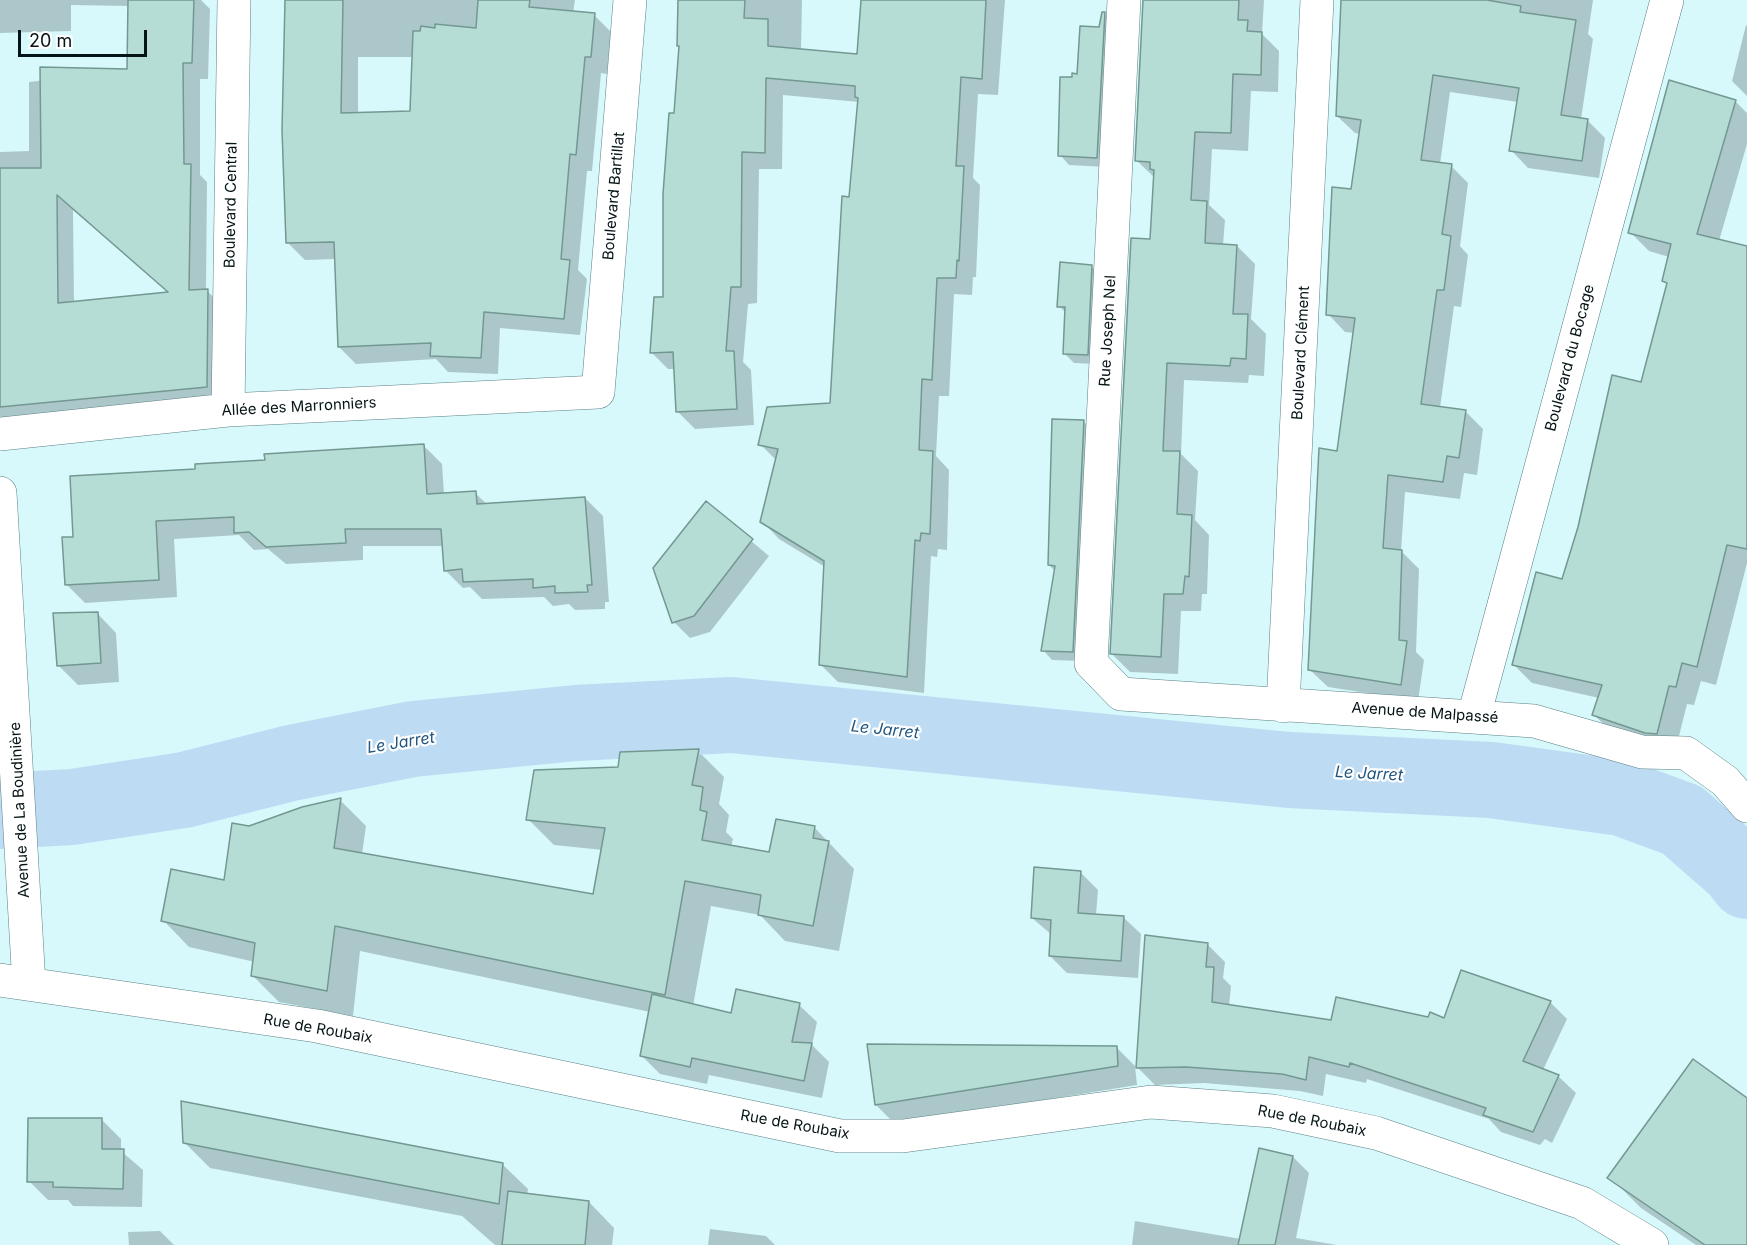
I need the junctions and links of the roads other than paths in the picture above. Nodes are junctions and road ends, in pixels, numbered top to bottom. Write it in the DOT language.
graph roads {
  1 [pos="234,0"];
  2 [pos="630,0"];
  3 [pos="1124,0"];
  4 [pos="1317,0"];
  5 [pos="1667,0"];
  6 [pos="598,393"];
  7 [pos="228,410"];
  8 [pos="0,434"];
  9 [pos="0,493"];
  10 [pos="1091,663"];
  11 [pos="1283,706"];
  12 [pos="1474,716"];
  13 [pos="9,766"];
  14 [pos="1747,806"];
  15 [pos="15,982"];
  16 [pos="1652,1245"];
  1 -- 7 [label="street, Boulevard Central"];
  2 -- 6 [label="street, Boulevard Bartillat"];
  3 -- 10 [label="street, Rue Joseph Nel"];
  4 -- 11 [label="street, Boulevard Clément"];
  5 -- 12 [label="street, Boulevard du Bocage"];
  6 -- 7 [label="street, Allée des Marronniers"];
  7 -- 8 [label="street, Allée des Marronniers"];
  9 -- 13 [label="street, Avenue de La Boudinière"];
  10 -- 11 [label="street, Avenue de Malpassé"];
  11 -- 12 [label="street, Avenue de Malpassé"];
  12 -- 14 [label="street, Avenue de Malpassé"];
  13 -- 15 [label="street, Avenue de La Boudinière"];
  15 -- 16 [label="street, Rue de Roubaix"];
}
